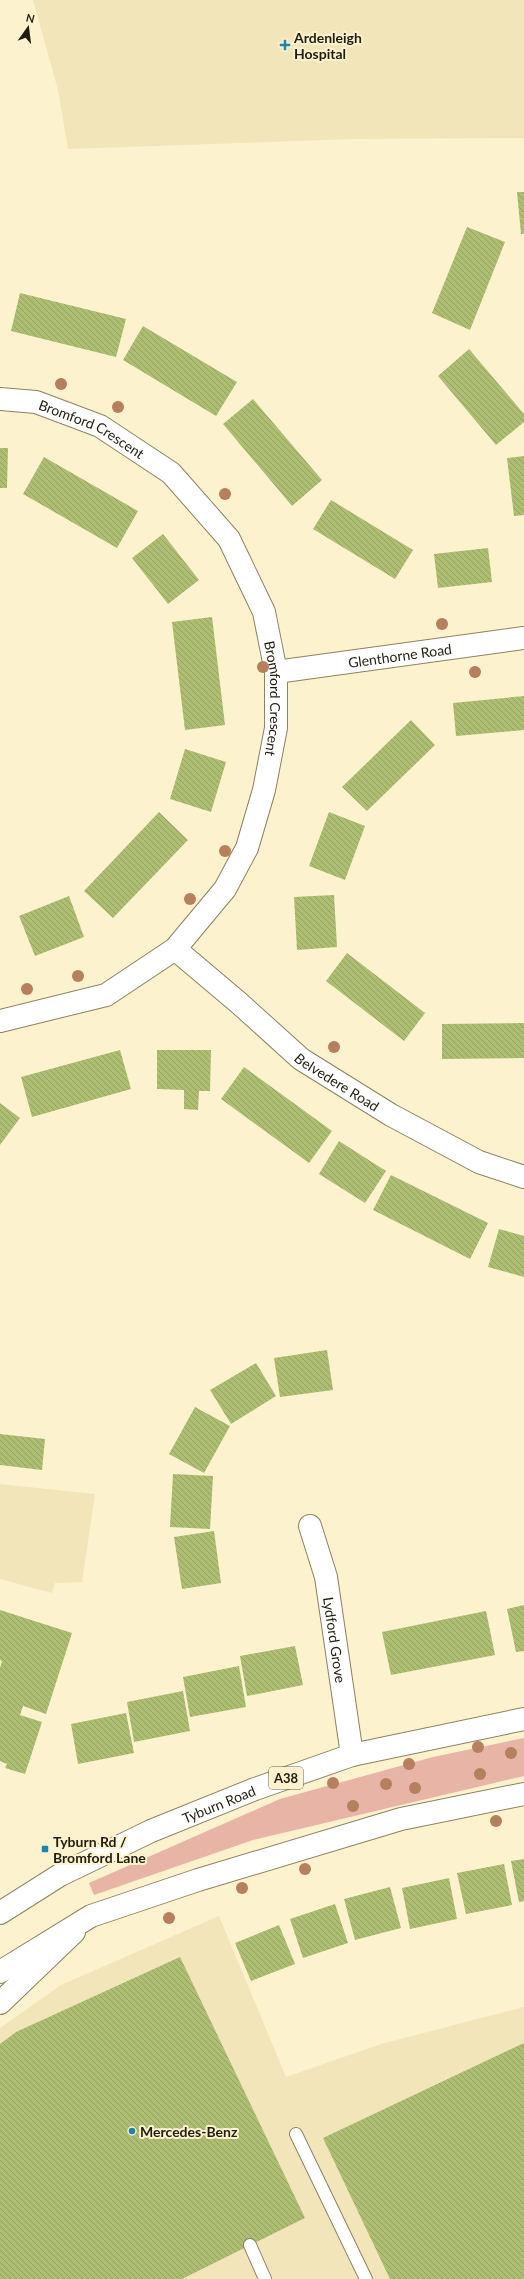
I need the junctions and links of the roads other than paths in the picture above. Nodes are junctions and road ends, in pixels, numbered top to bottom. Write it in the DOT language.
graph roads {
  1 [pos="0,398"];
  2 [pos="524,638"];
  3 [pos="276,672"];
  4 [pos="175,950"];
  5 [pos="0,1021"];
  6 [pos="524,1177"];
  7 [pos="310,1526"];
  8 [pos="524,1719"];
  9 [pos="352,1755"];
  10 [pos="524,1794"];
  11 [pos="0,1913"];
  12 [pos="91,1916"];
  13 [pos="0,1972"];
  14 [pos="0,2003"];
  15 [pos="296,2134"];
  16 [pos="250,2245"];
  17 [pos="264,2279"];
  18 [pos="366,2279"];
  1 -- 3 [label="main road, Bromford Crescent"];
  2 -- 3 [label="main road, Glenthorne Road"];
  3 -- 4 [label="main road, Bromford Crescent"];
  4 -- 5 [label="main road, Bromford Crescent"];
  4 -- 6 [label="main road, Belvedere Road"];
  7 -- 9 [label="main road, Lydford Grove"];
  8 -- 9 [label="main road, Tyburn Road / A38"];
  9 -- 11 [label="main road, Tyburn Road / A38"];
  10 -- 12 [label="main road"];
  12 -- 13 [label="main road"];
  12 -- 14 [label="main road"];
  15 -- 18 [label="lane"];
  16 -- 17 [label="lane"];
}
